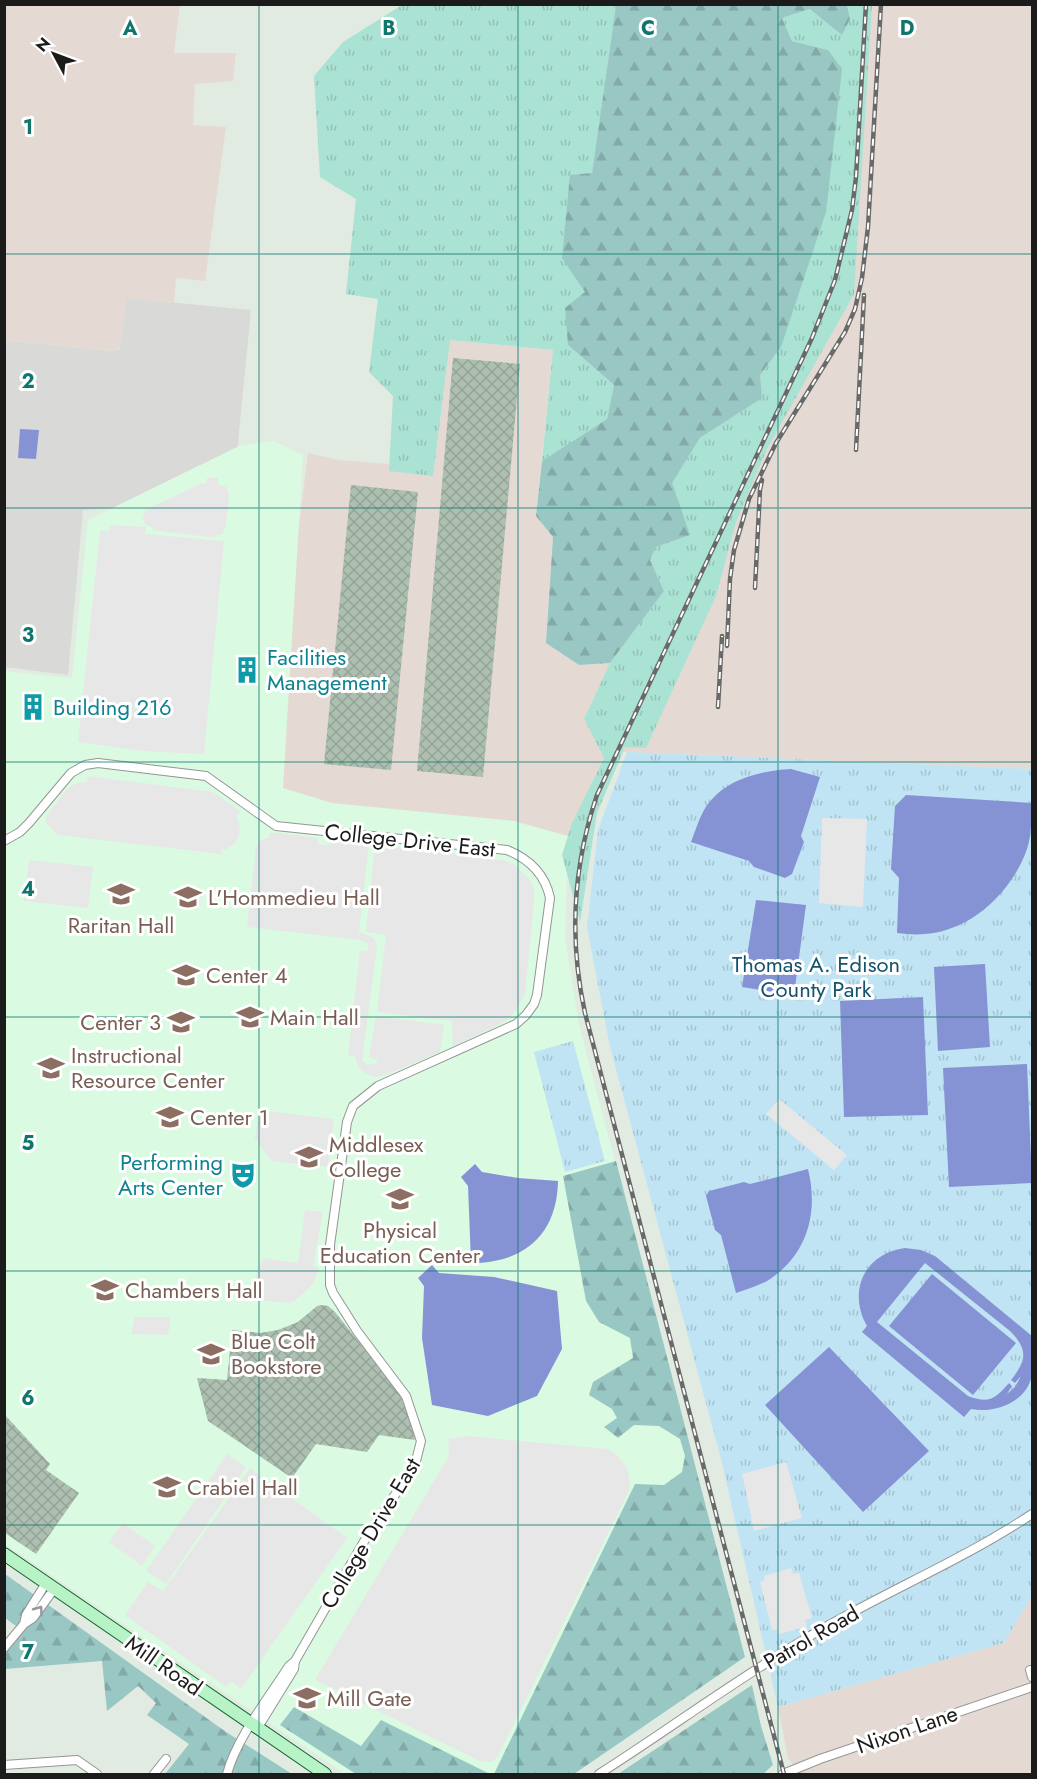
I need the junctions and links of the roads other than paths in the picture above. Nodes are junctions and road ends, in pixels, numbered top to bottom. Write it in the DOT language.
graph roads {
  1 [pos="4,841"];
  2 [pos="1032,1514"];
  3 [pos="4,1554"];
  4 [pos="50,1586"];
  5 [pos="4,1648"];
  6 [pos="1032,1687"];
  7 [pos="254,1727"];
  8 [pos="166,1759"];
  9 [pos="4,1765"];
  10 [pos="97,1774"];
  11 [pos="154,1774"];
  12 [pos="227,1774"];
  13 [pos="326,1774"];
  14 [pos="599,1774"];
  15 [pos="783,1774"];
  1 -- 7 [label="street, College Drive East"];
  2 -- 14 [label="street, Patrol Road"];
  3 -- 4 [label="street, Mill Road"];
  4 -- 5 [label="street"];
  4 -- 7 [label="street, Mill Road"];
  6 -- 15 [label="street, Nixon Lane"];
  7 -- 12 [label="street, College Drive East"];
  7 -- 13 [label="street, Mill Road"];
  8 -- 11 [label="street"];
  9 -- 10 [label="street"];
}
